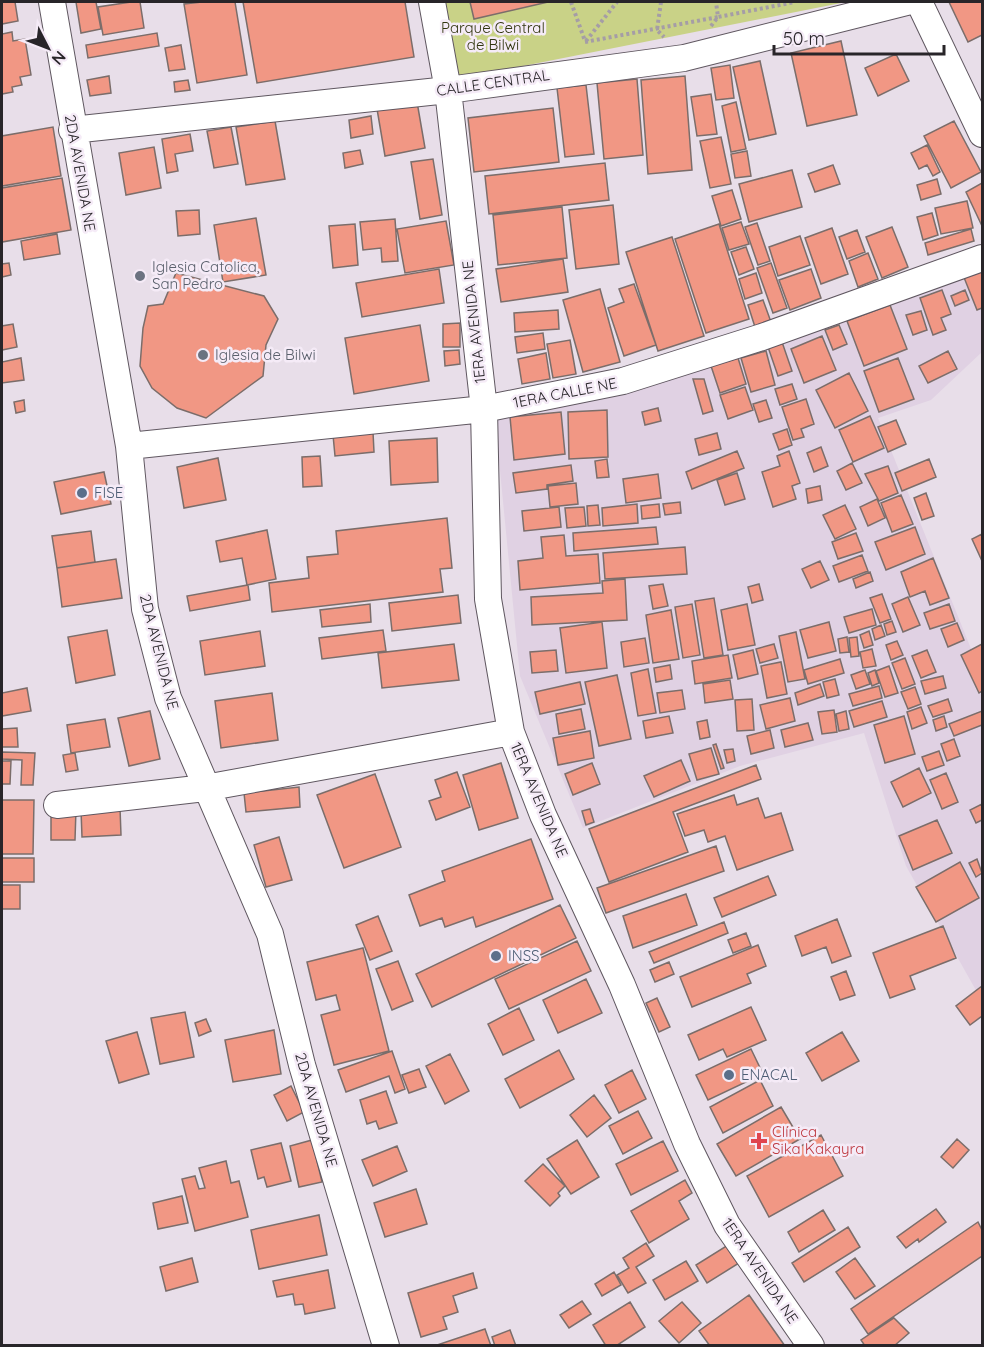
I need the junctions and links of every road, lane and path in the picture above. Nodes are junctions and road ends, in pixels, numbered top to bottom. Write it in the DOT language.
graph roads {
  1 [pos="52,2"];
  2 [pos="432,2"];
  3 [pos="571,2"];
  4 [pos="617,2"];
  5 [pos="661,2"];
  6 [pos="716,2"];
  7 [pos="795,2"];
  8 [pos="907,2"];
  9 [pos="919,2"];
  10 [pos="718,17"];
  11 [pos="657,30"];
  12 [pos="585,42"];
  13 [pos="448,90"];
  14 [pos="72,130"];
  15 [pos="982,134"];
  16 [pos="982,258"];
  17 [pos="484,409"];
  18 [pos="129,446"];
  19 [pos="511,732"];
  20 [pos="205,788"];
  21 [pos="57,805"];
  22 [pos="386,1346"];
  23 [pos="811,1346"];
  1 -- 14 [label="street, 2DA AVENIDA NE"];
  2 -- 13 [label="street, 1ERA AVENIDA NE"];
  3 -- 12 [label="path"];
  4 -- 12 [label="path"];
  5 -- 11 [label="path"];
  6 -- 10 [label="path"];
  7 -- 10 [label="path"];
  8 -- 13 [label="street, CALLE CENTRAL"];
  9 -- 15 [label="street"];
  10 -- 11 [label="path"];
  11 -- 12 [label="path"];
  13 -- 14 [label="street, CALLE CENTRAL"];
  13 -- 17 [label="street, 1ERA AVENIDA NE"];
  14 -- 18 [label="street, 2DA AVENIDA NE"];
  16 -- 17 [label="street, 1ERA CALLE NE"];
  17 -- 18 [label="street, 1ERA CALLE NE"];
  17 -- 19 [label="street, 1ERA AVENIDA NE"];
  18 -- 20 [label="street, 2DA AVENIDA NE"];
  19 -- 20 [label="street"];
  19 -- 23 [label="street, 1ERA AVENIDA NE"];
  20 -- 21 [label="street"];
  20 -- 22 [label="street, 2DA AVENIDA NE"];
}
